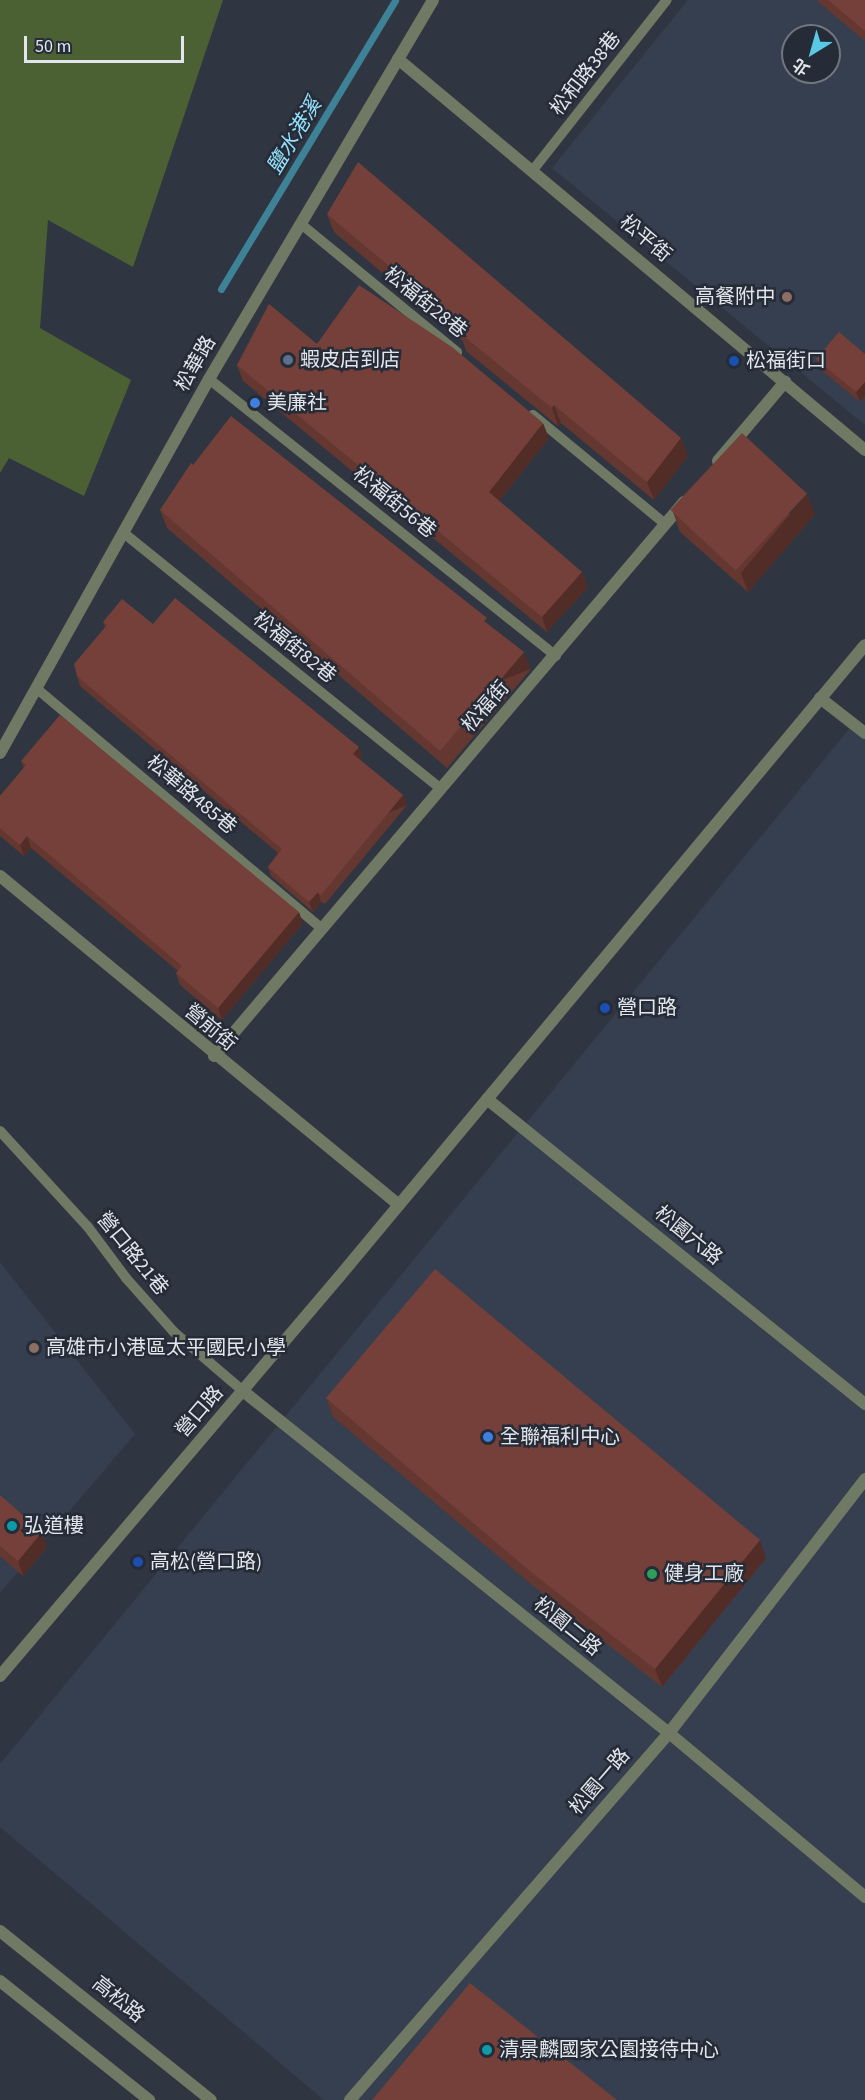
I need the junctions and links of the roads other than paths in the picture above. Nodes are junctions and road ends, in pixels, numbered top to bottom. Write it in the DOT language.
graph roads {
  1 [pos="433,0"];
  2 [pos="668,0"];
  3 [pos="398,59"];
  4 [pos="532,170"];
  5 [pos="301,224"];
  6 [pos="465,359"];
  7 [pos="209,378"];
  8 [pos="785,382"];
  9 [pos="519,404"];
  10 [pos="865,450"];
  11 [pos="710,471"];
  12 [pos="695,488"];
  13 [pos="665,524"];
  14 [pos="125,534"];
  15 [pos="865,645"];
  16 [pos="556,656"];
  17 [pos="36,688"];
  18 [pos="820,698"];
  19 [pos="865,733"];
  20 [pos="0,753"];
  21 [pos="441,789"];
  22 [pos="0,876"];
  23 [pos="322,929"];
  24 [pos="214,1056"];
  25 [pos="487,1099"];
  26 [pos="0,1131"];
  27 [pos="399,1205"];
  28 [pos="243,1391"];
  29 [pos="865,1404"];
  30 [pos="865,1479"];
  31 [pos="0,1676"];
  32 [pos="669,1733"];
  33 [pos="865,1897"];
  34 [pos="0,1931"];
  35 [pos="0,1981"];
  36 [pos="149,2100"];
  37 [pos="211,2100"];
  38 [pos="350,2100"];
  1 -- 3 [label="street, 松華路"];
  2 -- 4 [label="lane, 松和路38巷"];
  3 -- 4 [label="street, 松平街"];
  3 -- 5 [label="street, 松華路"];
  4 -- 8 [label="street, 松平街"];
  5 -- 6 [label="lane, 松福街28巷"];
  5 -- 7 [label="street, 松華路"];
  7 -- 14 [label="street, 松華路"];
  7 -- 16 [label="lane, 松福街56巷"];
  8 -- 10 [label="street, 松平街"];
  8 -- 11 [label="street"];
  9 -- 13 [label="lane"];
  12 -- 13 [label="street, 松福街"];
  13 -- 16 [label="street, 松福街"];
  14 -- 17 [label="street, 松華路"];
  14 -- 21 [label="lane, 松福街82巷"];
  15 -- 18 [label="street, 營口路"];
  16 -- 21 [label="street, 松福街"];
  17 -- 20 [label="street, 松華路"];
  17 -- 23 [label="lane, 松華路485巷"];
  18 -- 19 [label="street"];
  18 -- 25 [label="street, 營口路"];
  21 -- 23 [label="street, 松福街"];
  22 -- 24 [label="street, 營前街"];
  23 -- 24 [label="street, 松福街"];
  24 -- 27 [label="street, 營前街"];
  25 -- 27 [label="street, 營口路"];
  25 -- 29 [label="street, 松園六路"];
  26 -- 28 [label="lane, 營口路21巷"];
  27 -- 28 [label="street, 營口路"];
  28 -- 31 [label="street, 營口路"];
  28 -- 32 [label="street, 松園二路"];
  30 -- 32 [label="street, 松園一路"];
  32 -- 33 [label="street, 松園二路"];
  32 -- 38 [label="street, 松園一路"];
  34 -- 37 [label="street, 高松路"];
  35 -- 36 [label="street"];
}
